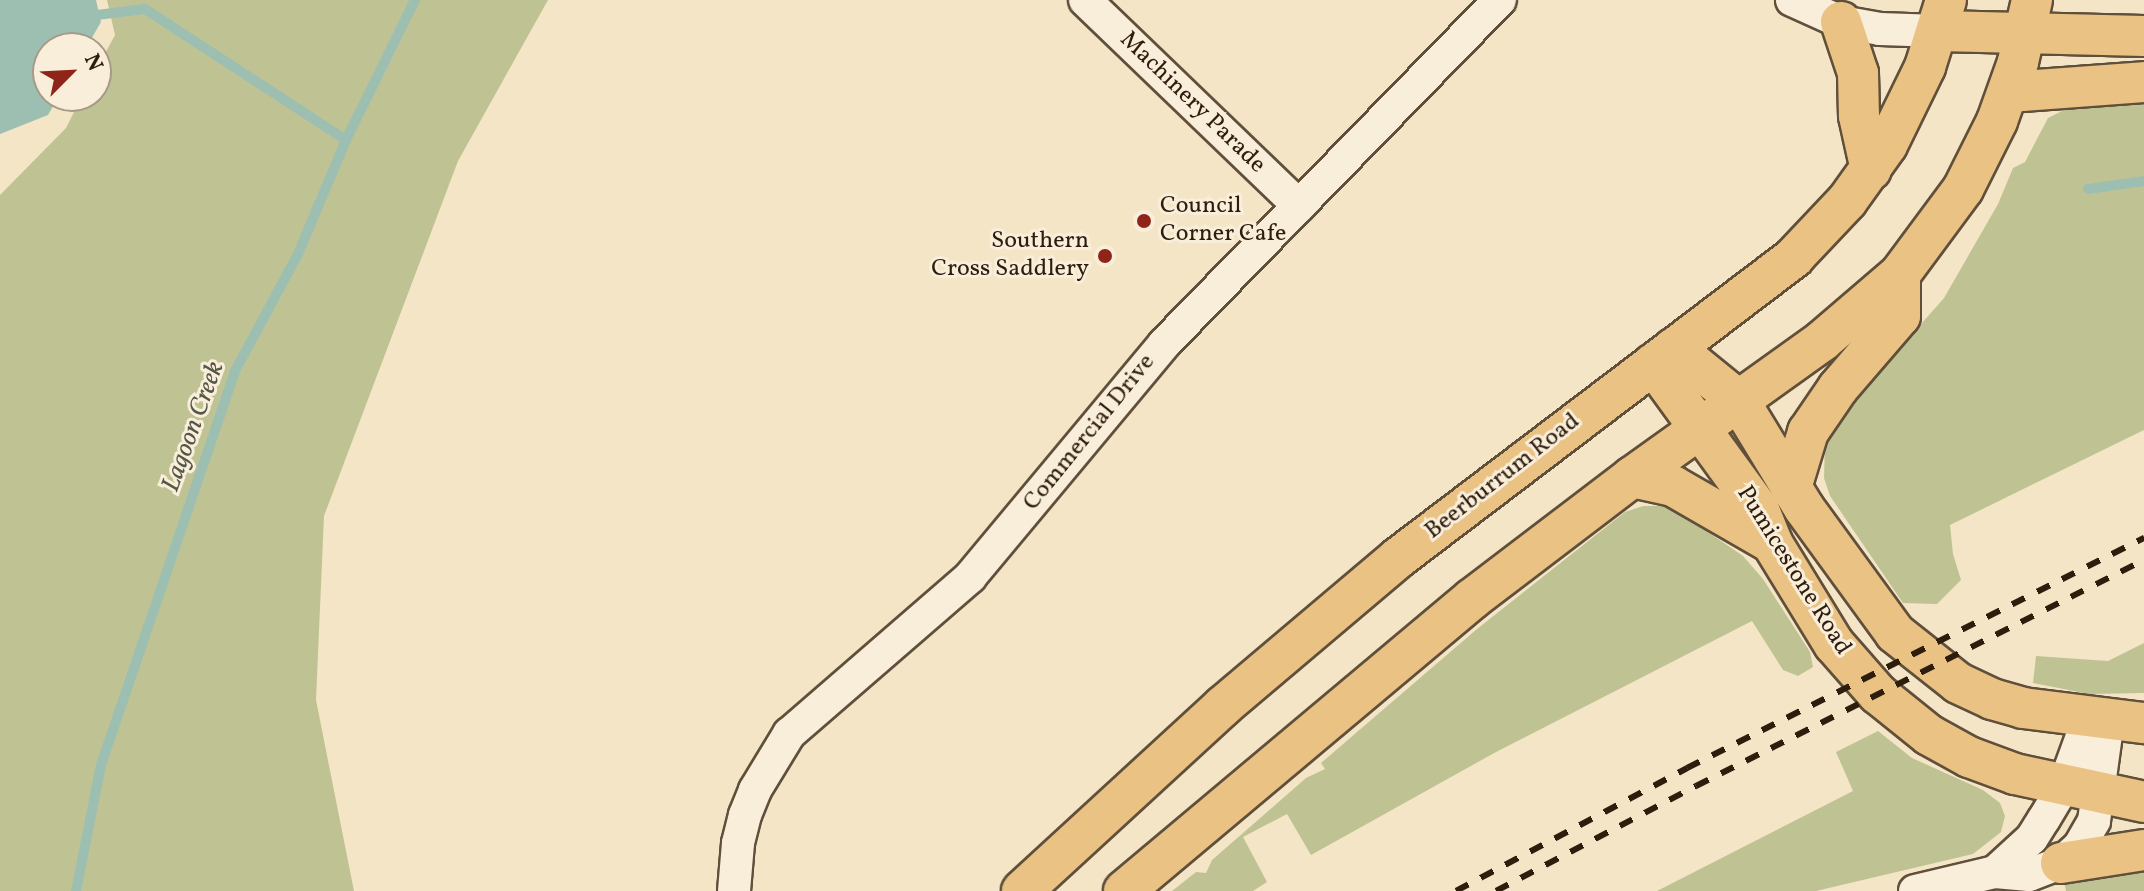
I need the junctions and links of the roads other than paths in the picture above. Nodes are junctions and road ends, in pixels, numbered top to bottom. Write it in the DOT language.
graph roads {
  1 [pos="1085,0"];
  2 [pos="1500,0"];
  3 [pos="1792,0"];
  4 [pos="1942,16"];
  5 [pos="2028,16"];
  6 [pos="1841,22"];
  7 [pos="2144,36"];
  8 [pos="2144,82"];
  9 [pos="2009,92"];
  10 [pos="1871,170"];
  11 [pos="1299,206"];
  12 [pos="1900,274"];
  13 [pos="1663,356"];
  14 [pos="1739,401"];
  15 [pos="1699,428"];
  16 [pos="1632,477"];
  17 [pos="1791,488"];
  18 [pos="1772,543"];
  19 [pos="2114,720"];
  20 [pos="2082,789"];
  21 [pos="2144,802"];
  22 [pos="2144,850"];
  23 [pos="2061,863"];
  24 [pos="1995,872"];
  25 [pos="734,891"];
  26 [pos="1022,891"];
  27 [pos="1124,891"];
  28 [pos="1915,891"];
  1 -- 11 [label="street, Machinery Parade"];
  2 -- 11 [label="street, Commercial Drive"];
  3 -- 6 [label="street"];
  4 -- 5 [label="main road"];
  4 -- 6 [label="street"];
  4 -- 10 [label="main road, Beerburrum Road"];
  5 -- 7 [label="main road"];
  5 -- 9 [label="main road"];
  6 -- 10 [label="main road"];
  8 -- 9 [label="main road"];
  9 -- 12 [label="main road"];
  10 -- 13 [label="main road, Beerburrum Road"];
  11 -- 25 [label="street, Commercial Drive"];
  12 -- 14 [label="main road"];
  12 -- 17 [label="main road"];
  13 -- 14 [label="main road, Pumicestone Road"];
  13 -- 15 [label="main road, Pumicestone Road"];
  13 -- 26 [label="main road, Beerburrum Road"];
  14 -- 15 [label="main road"];
  14 -- 17 [label="main road, Pumicestone Road"];
  15 -- 16 [label="main road"];
  15 -- 18 [label="main road, Pumicestone Road"];
  16 -- 18 [label="main road"];
  16 -- 27 [label="main road"];
  17 -- 19 [label="main road, Pumicestone Road"];
  18 -- 20 [label="main road, Pumicestone Road"];
  19 -- 20 [label="street"];
  20 -- 21 [label="main road, Pumicestone Road"];
  20 -- 23 [label="street"];
  20 -- 24 [label="street"];
  22 -- 23 [label="main road"];
  23 -- 24 [label="street"];
  24 -- 28 [label="street"];
}
